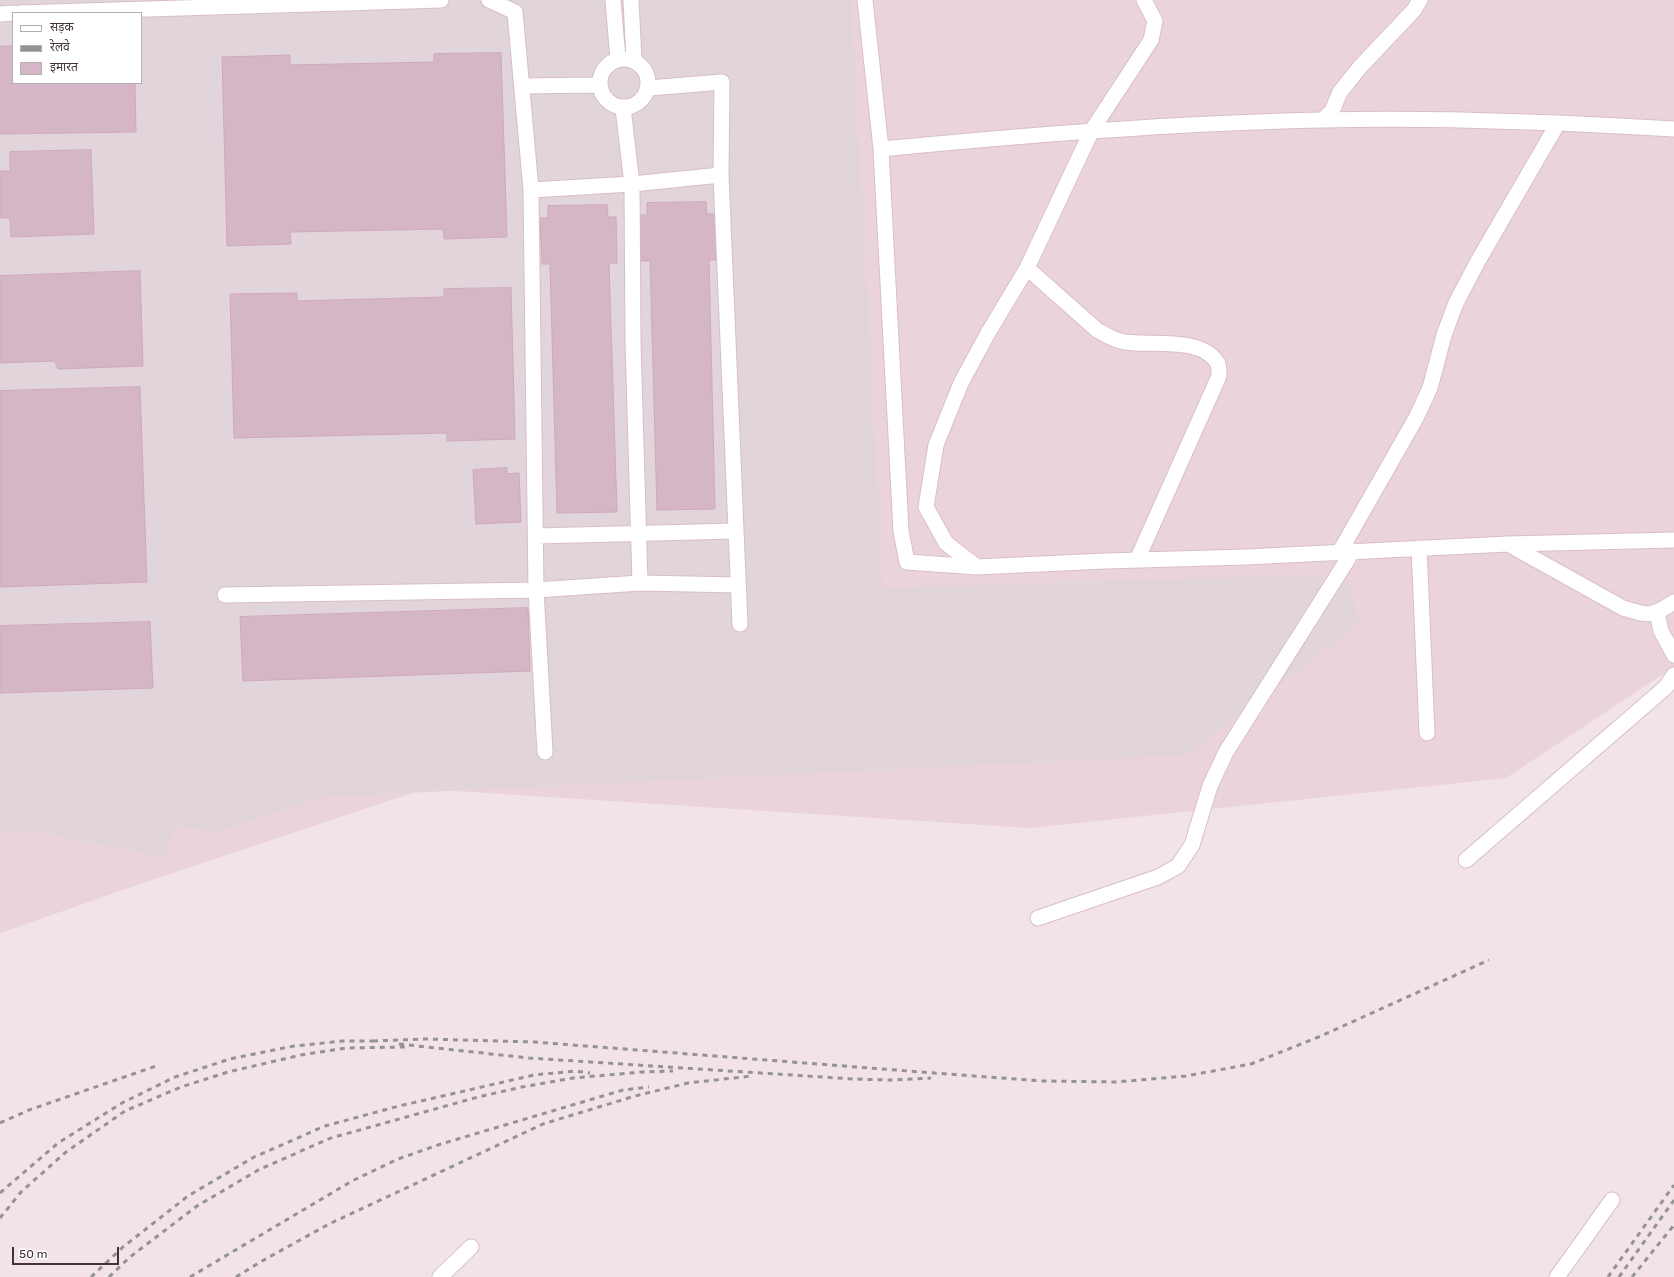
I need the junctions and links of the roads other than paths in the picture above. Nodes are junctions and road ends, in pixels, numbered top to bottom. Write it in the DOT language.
graph roads {
  1 [pos="441,0"];
  2 [pos="489,0"];
  3 [pos="613,0"];
  4 [pos="631,0"];
  5 [pos="866,0"];
  6 [pos="1144,0"];
  7 [pos="1420,0"];
  8 [pos="51,12"];
  9 [pos="12,13"];
  10 [pos="0,14"];
  11 [pos="618,59"];
  12 [pos="634,60"];
  13 [pos="599,85"];
  14 [pos="523,86"];
  15 [pos="649,88"];
  16 [pos="623,108"];
  17 [pos="1322,120"];
  18 [pos="1558,123"];
  19 [pos="1674,129"];
  20 [pos="1092,130"];
  21 [pos="881,149"];
  22 [pos="721,175"];
  23 [pos="632,184"];
  24 [pos="531,190"];
  25 [pos="1027,268"];
  26 [pos="735,531"];
  27 [pos="638,532"];
  28 [pos="536,536"];
  29 [pos="1674,540"];
  30 [pos="1508,544"];
  31 [pos="1419,548"];
  32 [pos="1346,552"];
  33 [pos="1137,560"];
  34 [pos="977,567"];
  35 [pos="640,583"];
  36 [pos="738,585"];
  37 [pos="536,590"];
  38 [pos="225,595"];
  39 [pos="1674,602"];
  40 [pos="1657,613"];
  41 [pos="740,624"];
  42 [pos="1674,655"];
  43 [pos="1674,675"];
  44 [pos="1427,733"];
  45 [pos="545,752"];
  46 [pos="1466,860"];
  47 [pos="1038,918"];
  48 [pos="1612,1200"];
  49 [pos="471,1247"];
  50 [pos="440,1277"];
  51 [pos="1558,1277"];
  1 -- 8 [label="street"];
  2 -- 14 [label="street"];
  3 -- 11 [label="street"];
  4 -- 12 [label="street"];
  5 -- 21 [label="street"];
  6 -- 20 [label="street"];
  7 -- 17 [label="street"];
  9 -- 10 [label="street"];
  11 -- 12 [label="street"];
  11 -- 13 [label="street"];
  12 -- 15 [label="street"];
  13 -- 14 [label="street"];
  13 -- 16 [label="street"];
  14 -- 24 [label="street"];
  15 -- 16 [label="street"];
  15 -- 22 [label="street"];
  16 -- 23 [label="street"];
  17 -- 18 [label="street"];
  17 -- 20 [label="street"];
  18 -- 19 [label="street"];
  18 -- 32 [label="street"];
  20 -- 21 [label="street"];
  20 -- 25 [label="street"];
  21 -- 34 [label="street"];
  22 -- 23 [label="street"];
  22 -- 26 [label="street"];
  23 -- 24 [label="street"];
  23 -- 27 [label="street"];
  24 -- 28 [label="street"];
  25 -- 33 [label="street"];
  25 -- 34 [label="street"];
  26 -- 27 [label="street"];
  26 -- 36 [label="street"];
  27 -- 28 [label="street"];
  27 -- 35 [label="street"];
  28 -- 37 [label="street"];
  29 -- 30 [label="street"];
  30 -- 31 [label="street"];
  30 -- 40 [label="street"];
  31 -- 32 [label="street"];
  31 -- 44 [label="street"];
  32 -- 33 [label="street"];
  32 -- 47 [label="street"];
  33 -- 34 [label="street"];
  35 -- 36 [label="street"];
  35 -- 37 [label="street"];
  36 -- 41 [label="street"];
  37 -- 38 [label="street"];
  37 -- 45 [label="street"];
  39 -- 40 [label="street"];
  40 -- 42 [label="street"];
  43 -- 46 [label="street"];
  48 -- 51 [label="street"];
  49 -- 50 [label="street"];
}
